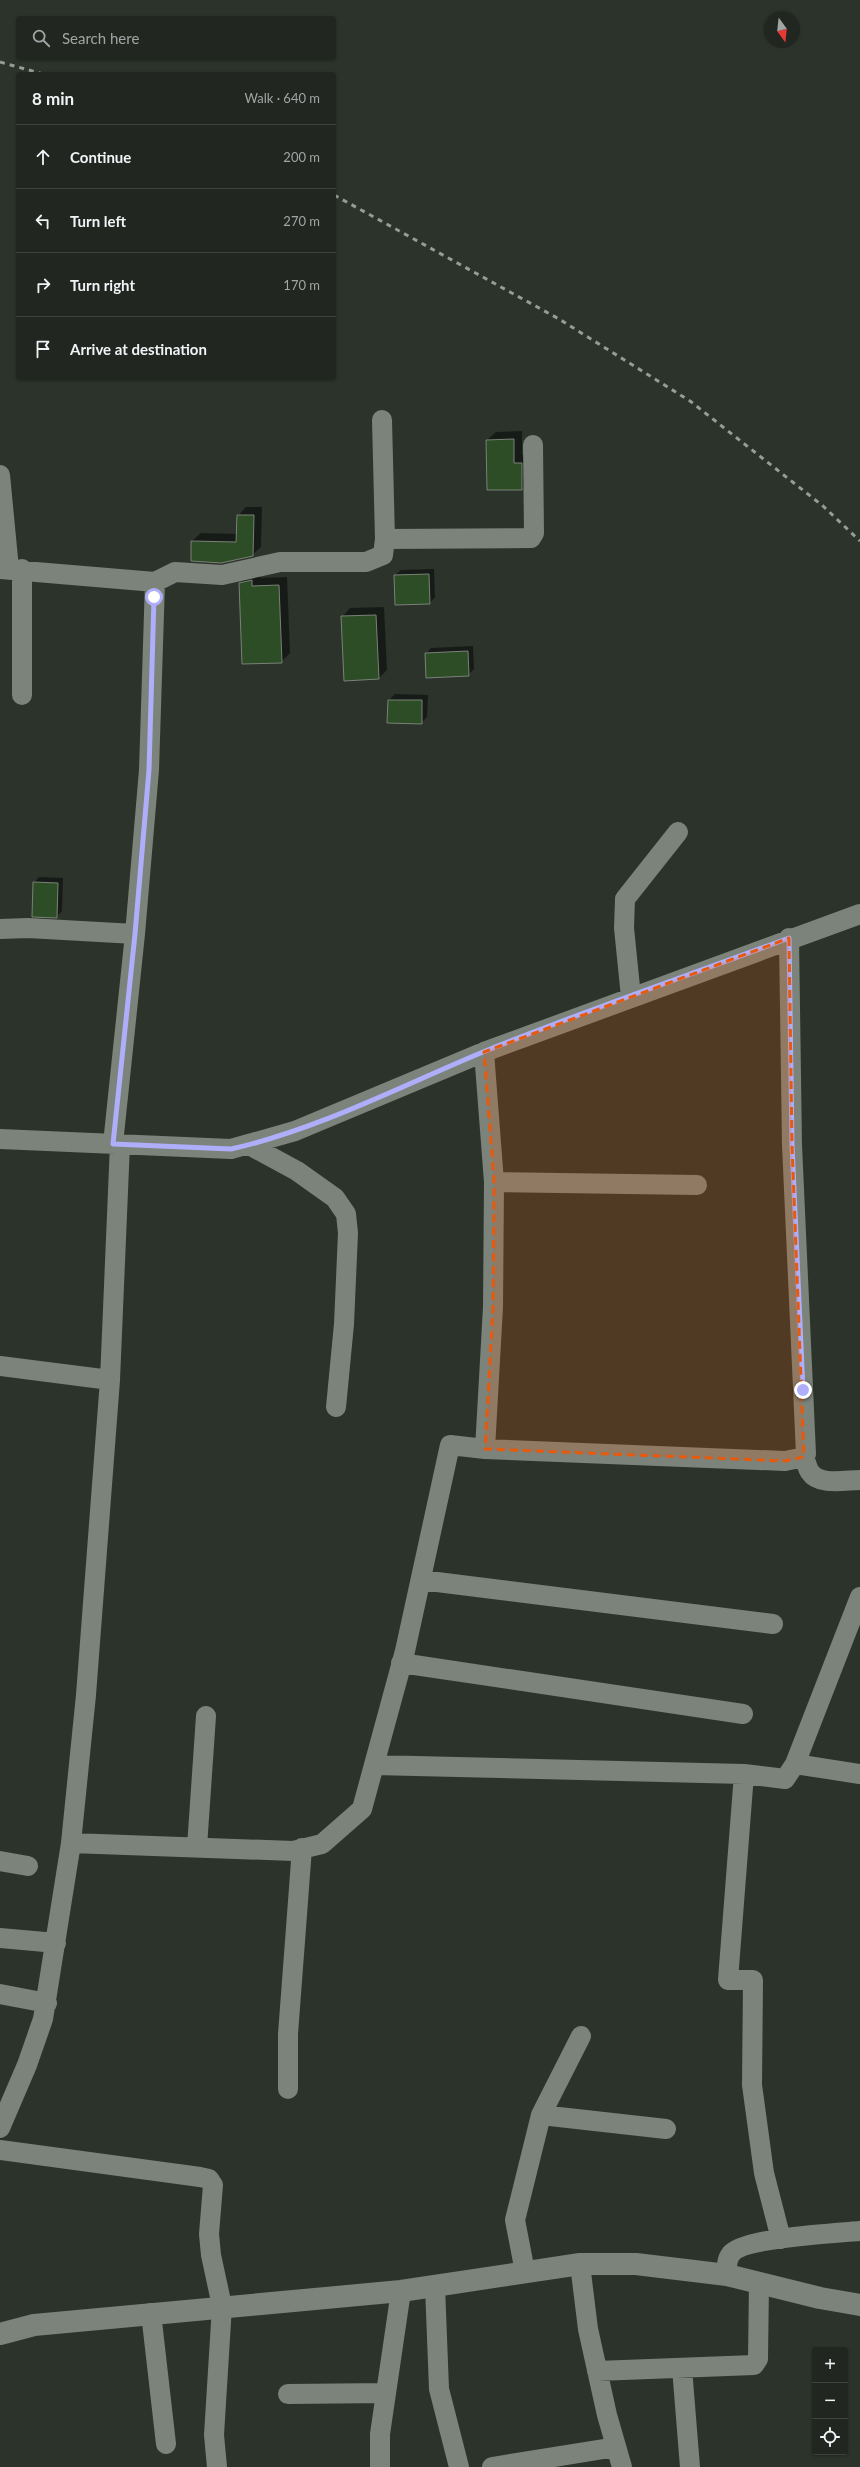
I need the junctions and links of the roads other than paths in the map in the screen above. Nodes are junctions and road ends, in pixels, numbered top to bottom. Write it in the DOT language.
graph roads {
  1 [pos="382,420"];
  2 [pos="533,445"];
  3 [pos="0,475"];
  4 [pos="385,539"];
  5 [pos="10,569"];
  6 [pos="155,582"];
  7 [pos="22,695"];
  8 [pos="678,832"];
  9 [pos="860,914"];
  10 [pos="0,929"];
  11 [pos="135,934"];
  12 [pos="789,938"];
  13 [pos="631,997"];
  14 [pos="484,1052"];
  15 [pos="0,1138"];
  16 [pos="116,1144"];
  17 [pos="249,1145"];
  18 [pos="494,1182"];
  19 [pos="697,1185"];
  20 [pos="0,1366"];
  21 [pos="110,1380"];
  22 [pos="336,1406"];
  23 [pos="485,1449"];
  24 [pos="804,1457"];
  25 [pos="860,1480"];
  26 [pos="421,1580"];
  27 [pos="860,1597"];
  28 [pos="773,1624"];
  29 [pos="400,1663"];
  30 [pos="743,1714"];
  31 [pos="206,1716"];
  32 [pos="795,1764"];
  33 [pos="374,1765"];
  34 [pos="744,1774"];
  35 [pos="860,1774"];
  36 [pos="71,1843"];
  37 [pos="198,1847"];
  38 [pos="302,1848"];
  39 [pos="0,1861"];
  40 [pos="28,1866"];
  41 [pos="0,1938"];
  42 [pos="56,1944"];
  43 [pos="0,1994"];
  44 [pos="47,2003"];
  45 [pos="581,2036"];
  46 [pos="288,2089"];
  47 [pos="541,2115"];
  48 [pos="0,2128"];
  49 [pos="666,2129"];
  50 [pos="0,2150"];
  51 [pos="860,2231"];
  52 [pos="781,2239"];
  53 [pos="580,2264"];
  54 [pos="525,2272"];
  55 [pos="727,2275"];
  56 [pos="759,2283"];
  57 [pos="435,2286"];
  58 [pos="401,2291"];
  59 [pos="860,2305"];
  60 [pos="222,2306"];
  61 [pos="152,2313"];
  62 [pos="0,2334"];
  63 [pos="682,2368"];
  64 [pos="597,2371"];
  65 [pos="386,2393"];
  66 [pos="288,2394"];
  67 [pos="166,2444"];
  68 [pos="616,2447"];
  69 [pos="217,2467"];
  70 [pos="380,2467"];
  71 [pos="459,2467"];
  72 [pos="492,2467"];
  73 [pos="622,2467"];
  74 [pos="690,2467"];
  1 -- 4 [label="street"];
  2 -- 4 [label="street"];
  3 -- 5 [label="street"];
  4 -- 6 [label="street"];
  5 -- 6 [label="street"];
  5 -- 7 [label="street"];
  6 -- 11 [label="street"];
  8 -- 13 [label="street"];
  9 -- 12 [label="street"];
  10 -- 11 [label="street"];
  11 -- 16 [label="street"];
  12 -- 13 [label="street"];
  12 -- 24 [label="street"];
  13 -- 14 [label="street"];
  14 -- 17 [label="street"];
  14 -- 18 [label="street"];
  15 -- 16 [label="street"];
  16 -- 17 [label="street"];
  16 -- 21 [label="street"];
  17 -- 22 [label="street"];
  18 -- 19 [label="street"];
  18 -- 23 [label="street"];
  20 -- 21 [label="street"];
  21 -- 36 [label="street"];
  23 -- 24 [label="street"];
  23 -- 26 [label="street"];
  24 -- 25 [label="street"];
  26 -- 28 [label="street"];
  26 -- 29 [label="street"];
  27 -- 32 [label="street"];
  29 -- 30 [label="street"];
  29 -- 33 [label="street"];
  31 -- 37 [label="street"];
  32 -- 34 [label="street"];
  32 -- 35 [label="street"];
  33 -- 34 [label="street"];
  33 -- 38 [label="street"];
  34 -- 52 [label="street"];
  36 -- 37 [label="street"];
  36 -- 42 [label="street"];
  37 -- 38 [label="street"];
  38 -- 46 [label="street"];
  39 -- 40 [label="street"];
  41 -- 42 [label="street"];
  42 -- 44 [label="street"];
  43 -- 44 [label="street"];
  44 -- 48 [label="street"];
  45 -- 47 [label="street"];
  47 -- 49 [label="street"];
  47 -- 54 [label="street"];
  50 -- 60 [label="street"];
  51 -- 52 [label="street"];
  52 -- 55 [label="street"];
  53 -- 54 [label="street"];
  53 -- 55 [label="street"];
  53 -- 64 [label="street"];
  54 -- 57 [label="street"];
  55 -- 56 [label="street"];
  56 -- 59 [label="street"];
  56 -- 63 [label="street"];
  57 -- 58 [label="street"];
  57 -- 71 [label="street"];
  58 -- 60 [label="street"];
  58 -- 65 [label="street"];
  60 -- 61 [label="street"];
  60 -- 69 [label="street"];
  61 -- 62 [label="street"];
  61 -- 67 [label="street"];
  63 -- 64 [label="street"];
  63 -- 74 [label="street"];
  64 -- 68 [label="street"];
  65 -- 66 [label="street"];
  65 -- 70 [label="street"];
  68 -- 72 [label="street"];
  68 -- 73 [label="street"];
}
